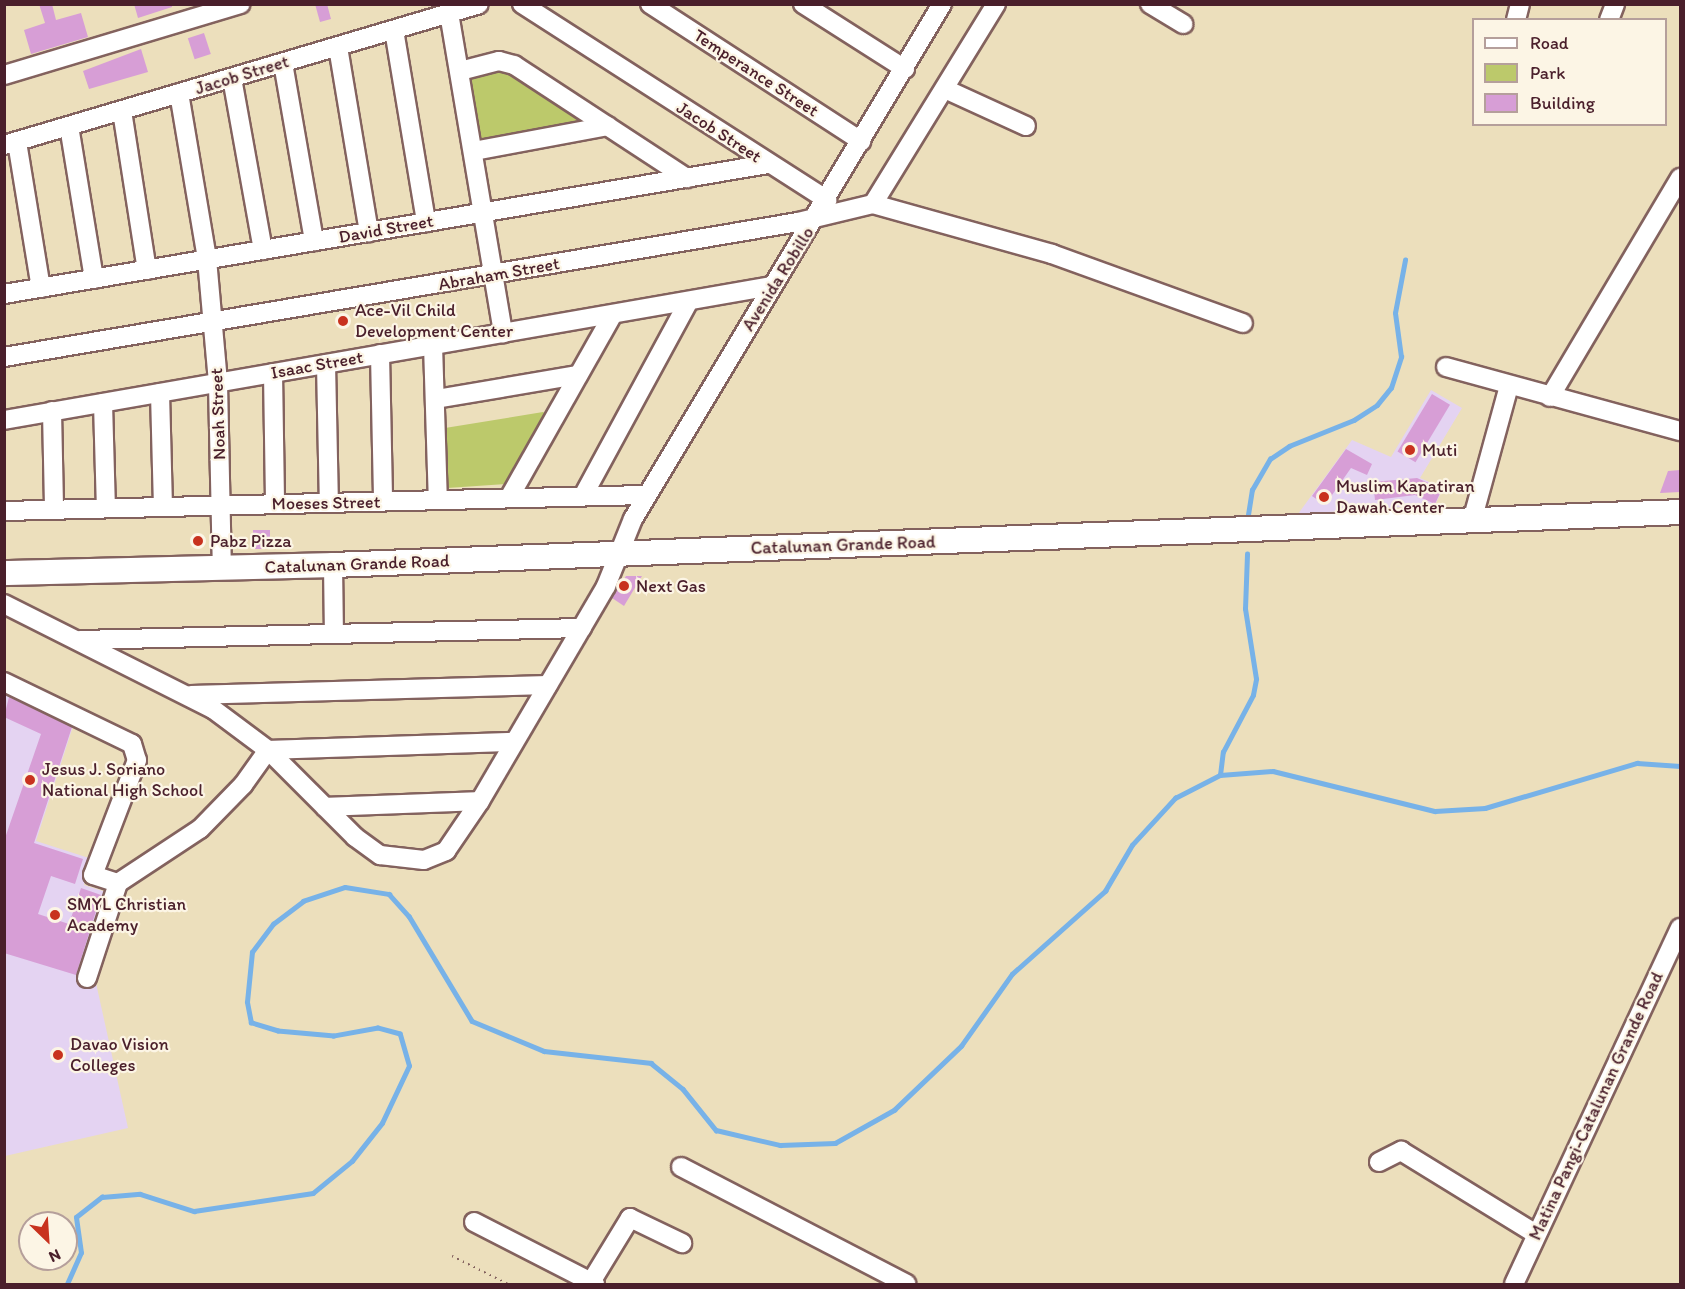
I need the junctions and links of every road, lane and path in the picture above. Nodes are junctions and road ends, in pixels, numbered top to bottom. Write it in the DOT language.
graph roads {
  1 [pos="241,4"];
  2 [pos="479,4"];
  3 [pos="522,4"];
  4 [pos="650,4"];
  5 [pos="803,4"];
  6 [pos="942,4"];
  7 [pos="996,4"];
  8 [pos="1150,4"];
  9 [pos="449,13"];
  10 [pos="1183,24"];
  11 [pos="394,30"];
  12 [pos="338,47"];
  13 [pos="283,63"];
  14 [pos="905,69"];
  15 [pos="460,71"];
  16 [pos="4,75"];
  17 [pos="232,78"];
  18 [pos="945,89"];
  19 [pos="179,93"];
  20 [pos="122,111"];
  21 [pos="69,126"];
  22 [pos="608,126"];
  23 [pos="1026,126"];
  24 [pos="861,141"];
  25 [pos="11,144"];
  26 [pos="474,152"];
  27 [pos="768,164"];
  28 [pos="687,177"];
  29 [pos="1680,178"];
  30 [pos="826,200"];
  31 [pos="873,204"];
  32 [pos="485,212"];
  33 [pos="815,219"];
  34 [pos="426,222"];
  35 [pos="369,232"];
  36 [pos="314,241"];
  37 [pos="264,250"];
  38 [pos="207,259"];
  39 [pos="147,270"];
  40 [pos="495,275"];
  41 [pos="94,279"];
  42 [pos="772,286"];
  43 [pos="41,288"];
  44 [pos="4,294"];
  45 [pos="689,301"];
  46 [pos="613,314"];
  47 [pos="213,322"];
  48 [pos="1243,323"];
  49 [pos="503,333"];
  50 [pos="433,345"];
  51 [pos="380,354"];
  52 [pos="4,357"];
  53 [pos="326,364"];
  54 [pos="1446,367"];
  55 [pos="273,373"];
  56 [pos="578,375"];
  57 [pos="218,383"];
  58 [pos="1509,386"];
  59 [pos="160,393"];
  60 [pos="1550,397"];
  61 [pos="435,399"];
  62 [pos="103,403"];
  63 [pos="52,411"];
  64 [pos="4,420"];
  65 [pos="1680,431"];
  66 [pos="647,495"];
  67 [pos="582,496"];
  68 [pos="509,498"];
  69 [pos="438,500"];
  70 [pos="383,501"];
  71 [pos="329,503"];
  72 [pos="275,504"];
  73 [pos="221,505"];
  74 [pos="163,507"];
  75 [pos="106,508"];
  76 [pos="54,509"];
  77 [pos="4,511"];
  78 [pos="1680,512"];
  79 [pos="1472,521"];
  80 [pos="616,555"];
  81 [pos="333,565"];
  82 [pos="222,568"];
  83 [pos="4,573"];
  84 [pos="4,604"];
  85 [pos="582,628"];
  86 [pos="334,634"];
  87 [pos="74,640"];
  88 [pos="4,682"];
  89 [pos="548,685"];
  90 [pos="191,695"];
  91 [pos="514,742"];
  92 [pos="268,750"];
  93 [pos="480,801"];
  94 [pos="325,807"];
  95 [pos="118,883"];
  96 [pos="1680,928"];
  97 [pos="87,978"];
  98 [pos="1379,1162"];
  99 [pos="681,1167"];
  100 [pos="474,1222"];
  101 [pos="1536,1234"];
  102 [pos="682,1243"];
  103 [pos="452,1256"];
  104 [pos="593,1283"];
  105 [pos="508,1284"];
  106 [pos="907,1284"];
  107 [pos="1514,1284"];
  1 -- 16 [label="street"];
  2 -- 9 [label="street, Jacob Street"];
  3 -- 27 [label="street, Jacob Street"];
  4 -- 24 [label="street, Temperance Street"];
  5 -- 14 [label="street"];
  6 -- 14 [label="street, Avenida Robillo"];
  7 -- 18 [label="street"];
  8 -- 10 [label="street"];
  9 -- 11 [label="street, Jacob Street"];
  9 -- 15 [label="street"];
  11 -- 12 [label="street, Jacob Street"];
  11 -- 34 [label="street"];
  12 -- 13 [label="street, Jacob Street"];
  12 -- 35 [label="street"];
  13 -- 17 [label="street, Jacob Street"];
  13 -- 36 [label="street"];
  14 -- 24 [label="street, Avenida Robillo"];
  15 -- 22 [label="street"];
  15 -- 26 [label="street"];
  17 -- 19 [label="street, Jacob Street"];
  17 -- 37 [label="street"];
  18 -- 23 [label="street"];
  18 -- 31 [label="street"];
  19 -- 20 [label="street, Jacob Street"];
  19 -- 38 [label="street, Noah Street"];
  20 -- 21 [label="street, Jacob Street"];
  20 -- 39 [label="street"];
  21 -- 25 [label="street, Jacob Street"];
  21 -- 41 [label="street"];
  22 -- 26 [label="street"];
  22 -- 28 [label="street"];
  24 -- 30 [label="street, Avenida Robillo"];
  25 -- 43 [label="street"];
  26 -- 32 [label="street"];
  27 -- 28 [label="street, David Street"];
  27 -- 30 [label="street, Jacob Street"];
  28 -- 32 [label="street, David Street"];
  29 -- 60 [label="street"];
  30 -- 33 [label="street, Avenida Robillo"];
  31 -- 33 [label="street, Abraham Street"];
  31 -- 48 [label="street"];
  32 -- 34 [label="street, David Street"];
  32 -- 40 [label="street"];
  33 -- 40 [label="street, Abraham Street"];
  33 -- 42 [label="street, Avenida Robillo"];
  34 -- 35 [label="street, David Street"];
  35 -- 36 [label="street, David Street"];
  36 -- 37 [label="street, David Street"];
  37 -- 38 [label="street, David Street"];
  38 -- 39 [label="street, David Street"];
  38 -- 47 [label="street, Noah Street"];
  39 -- 41 [label="street, David Street"];
  40 -- 47 [label="street, Abraham Street"];
  40 -- 49 [label="street"];
  41 -- 43 [label="street, David Street"];
  42 -- 45 [label="street, Isaac Street"];
  42 -- 66 [label="street, Avenida Robillo"];
  43 -- 44 [label="street, David Street"];
  45 -- 46 [label="street, Isaac Street"];
  45 -- 67 [label="street"];
  46 -- 49 [label="street, Isaac Street"];
  46 -- 56 [label="street"];
  47 -- 52 [label="street, Abraham Street"];
  47 -- 57 [label="street, Noah Street"];
  49 -- 50 [label="street, Isaac Street"];
  50 -- 51 [label="street, Isaac Street"];
  50 -- 61 [label="street"];
  51 -- 53 [label="street, Isaac Street"];
  51 -- 70 [label="street"];
  53 -- 55 [label="street, Isaac Street"];
  53 -- 71 [label="street"];
  54 -- 58 [label="street"];
  55 -- 57 [label="street, Isaac Street"];
  55 -- 72 [label="street"];
  56 -- 61 [label="street"];
  56 -- 68 [label="street"];
  57 -- 59 [label="street, Isaac Street"];
  57 -- 73 [label="street, Noah Street"];
  58 -- 60 [label="street"];
  58 -- 79 [label="street"];
  59 -- 62 [label="street, Isaac Street"];
  59 -- 74 [label="street"];
  60 -- 65 [label="street"];
  61 -- 69 [label="street"];
  62 -- 63 [label="street, Isaac Street"];
  62 -- 75 [label="street"];
  63 -- 64 [label="street, Isaac Street"];
  63 -- 76 [label="street"];
  66 -- 67 [label="street, Moeses Street"];
  66 -- 80 [label="street, Avenida Robillo"];
  67 -- 68 [label="street, Moeses Street"];
  68 -- 69 [label="street, Moeses Street"];
  69 -- 70 [label="street, Moeses Street"];
  70 -- 71 [label="street, Moeses Street"];
  71 -- 72 [label="street, Moeses Street"];
  72 -- 73 [label="street, Moeses Street"];
  73 -- 74 [label="street, Moeses Street"];
  73 -- 82 [label="street, Noah Street"];
  74 -- 75 [label="street, Moeses Street"];
  75 -- 76 [label="street, Moeses Street"];
  76 -- 77 [label="street, Moeses Street"];
  78 -- 79 [label="main road, Catalunan Grande Road"];
  79 -- 80 [label="main road, Catalunan Grande Road"];
  80 -- 81 [label="main road, Catalunan Grande Road"];
  80 -- 85 [label="street, Avenida Robillo"];
  81 -- 82 [label="main road, Catalunan Grande Road"];
  81 -- 86 [label="street"];
  82 -- 83 [label="main road, Catalunan Grande Road"];
  84 -- 87 [label="street, Avenida Robillo"];
  85 -- 86 [label="street"];
  85 -- 89 [label="street, Avenida Robillo"];
  86 -- 87 [label="street"];
  87 -- 90 [label="street, Avenida Robillo"];
  88 -- 95 [label="street"];
  89 -- 90 [label="street"];
  89 -- 91 [label="street, Avenida Robillo"];
  90 -- 92 [label="street, Avenida Robillo"];
  91 -- 92 [label="street"];
  91 -- 93 [label="street, Avenida Robillo"];
  92 -- 94 [label="street, Avenida Robillo"];
  92 -- 95 [label="street"];
  93 -- 94 [label="street"];
  93 -- 94 [label="street, Avenida Robillo"];
  95 -- 97 [label="street"];
  96 -- 101 [label="street, Matina Pangi-Catalunan Grande Road"];
  98 -- 101 [label="street"];
  99 -- 106 [label="street"];
  100 -- 104 [label="street"];
  101 -- 107 [label="street, Matina Pangi-Catalunan Grande Road"];
  102 -- 104 [label="street"];
  103 -- 105 [label="path"];
}
